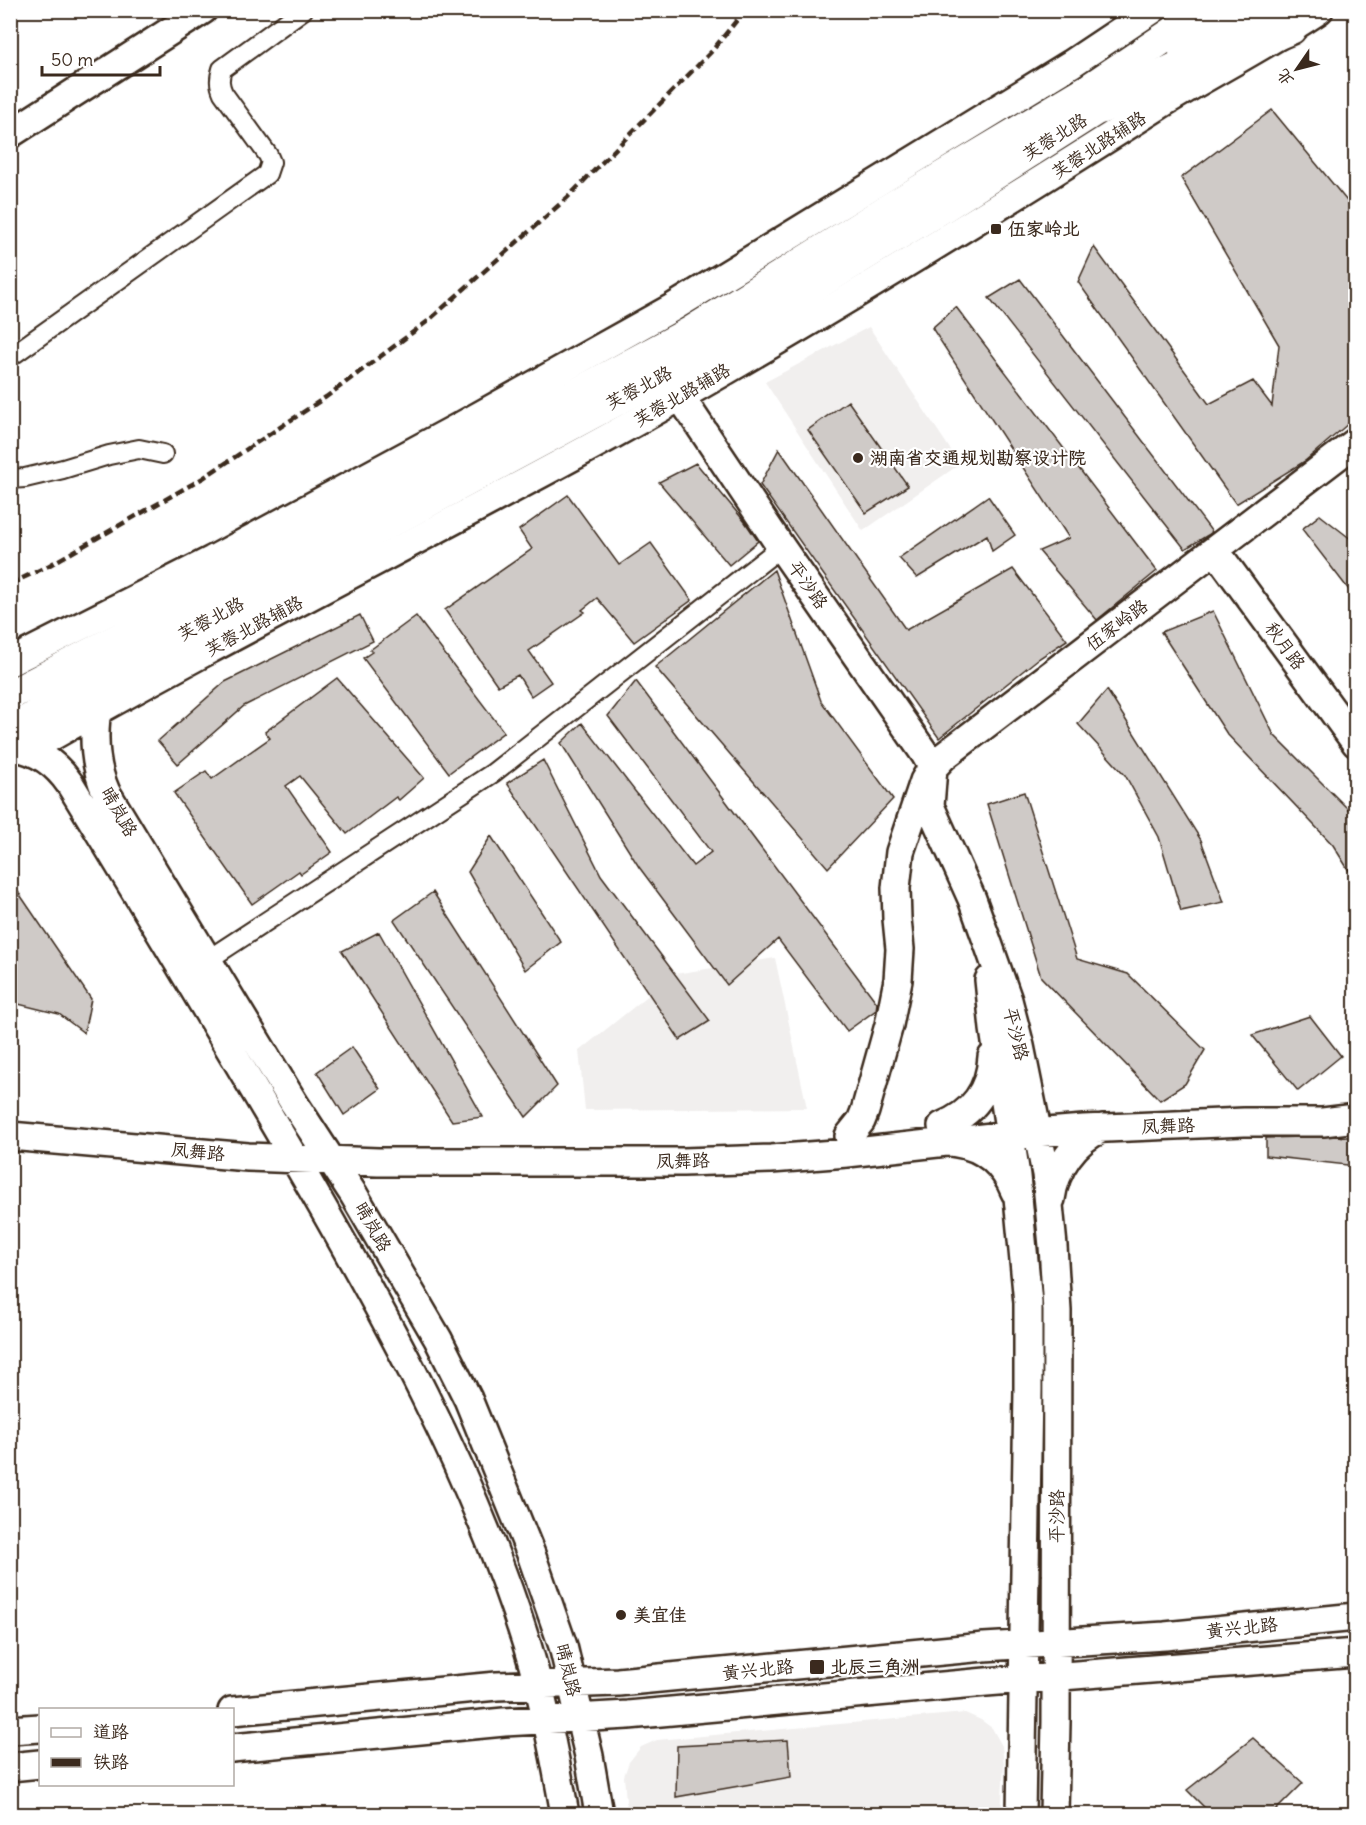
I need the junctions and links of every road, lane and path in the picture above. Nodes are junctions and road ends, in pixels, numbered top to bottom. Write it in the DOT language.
graph roads {
  1 [pos="203,10"];
  2 [pos="303,10"];
  3 [pos="1152,10"];
  4 [pos="1176,10"];
  5 [pos="1206,10"];
  6 [pos="1246,10"];
  7 [pos="1319,10"];
  8 [pos="1288,20"];
  9 [pos="1116,22"];
  10 [pos="1092,104"];
  11 [pos="10,134"];
  12 [pos="1102,144"];
  13 [pos="843,285"];
  14 [pos="10,357"];
  15 [pos="660,377"];
  16 [pos="1356,442"];
  17 [pos="163,454"];
  18 [pos="10,479"];
  19 [pos="1220,546"];
  20 [pos="369,550"];
  21 [pos="777,550"];
  22 [pos="10,662"];
  23 [pos="110,673"];
  24 [pos="10,696"];
  25 [pos="97,710"];
  26 [pos="1356,720"];
  27 [pos="16,742"];
  28 [pos="1356,743"];
  29 [pos="927,778"];
  30 [pos="209,959"];
  31 [pos="994,1029"];
  32 [pos="1356,1118"];
  33 [pos="10,1120"];
  34 [pos="1037,1124"];
  35 [pos="1008,1126"];
  36 [pos="1103,1128"];
  37 [pos="944,1134"];
  38 [pos="10,1136"];
  39 [pos="849,1136"];
  40 [pos="290,1150"];
  41 [pos="326,1152"];
  42 [pos="1019,1202"];
  43 [pos="1050,1209"];
  44 [pos="1356,1617"];
  45 [pos="1056,1643"];
  46 [pos="1024,1645"];
  47 [pos="1356,1653"];
  48 [pos="1056,1677"];
  49 [pos="1024,1680"];
  50 [pos="572,1684"];
  51 [pos="537,1685"];
  52 [pos="234,1711"];
  53 [pos="580,1718"];
  54 [pos="545,1720"];
  55 [pos="39,1728"];
  56 [pos="10,1730"];
  57 [pos="234,1748"];
  58 [pos="39,1764"];
  59 [pos="10,1767"];
  60 [pos="564,1815"];
  61 [pos="599,1815"];
  62 [pos="1021,1815"];
  63 [pos="1054,1815"];
  1 -- 11 [label="street"];
  2 -- 14 [label="street"];
  3 -- 9 [label="street"];
  4 -- 10 [label="main road"];
  5 -- 10 [label="main road, 芙蓉北路"];
  6 -- 10 [label="main road, 芙蓉北路"];
  7 -- 8 [label="street, 芙蓉北路辅路"];
  8 -- 10 [label="highway"];
  8 -- 12 [label="street, 芙蓉北路辅路"];
  9 -- 10 [label="street"];
  9 -- 22 [label="street"];
  10 -- 12 [label="street"];
  10 -- 13 [label="main road, 芙蓉北路"];
  10 -- 15 [label="main road, 芙蓉北路"];
  12 -- 13 [label="street, 芙蓉北路辅路"];
  13 -- 15 [label="main road, 芙蓉北路"];
  15 -- 20 [label="main road, 芙蓉北路"];
  15 -- 21 [label="street, 平沙路"];
  15 -- 24 [label="main road, 芙蓉北路"];
  16 -- 19 [label="street, 伍家岭路"];
  17 -- 18 [label="street"];
  19 -- 26 [label="street, 秋月路"];
  19 -- 28 [label="street, 秋月路"];
  19 -- 29 [label="street, 伍家岭路"];
  20 -- 23 [label="main road, 芙蓉北路"];
  20 -- 25 [label="street, 芙蓉北路辅路"];
  21 -- 29 [label="street, 平沙路"];
  21 -- 30 [label="street"];
  23 -- 25 [label="street, 晴岚路"];
  23 -- 27 [label="main road, 芙蓉北路"];
  25 -- 27 [label="street, 芙蓉北路辅路"];
  25 -- 30 [label="street, 晴岚路"];
  27 -- 40 [label="street, 晴岚路"];
  29 -- 31 [label="street, 平沙路"];
  29 -- 34 [label="street, 平沙路"];
  29 -- 39 [label="street, 伍家岭路"];
  30 -- 41 [label="street, 晴岚路"];
  31 -- 35 [label="street, 平沙路"];
  31 -- 37 [label="street"];
  32 -- 36 [label="street, 凤舞路"];
  33 -- 40 [label="street, 凤舞路"];
  34 -- 35 [label="street, 凤舞路"];
  34 -- 36 [label="street, 凤舞路"];
  34 -- 43 [label="street, 平沙路"];
  35 -- 37 [label="street, 凤舞路"];
  35 -- 42 [label="street, 平沙路"];
  36 -- 43 [label="street"];
  37 -- 39 [label="street, 凤舞路"];
  37 -- 41 [label="street, 凤舞路"];
  37 -- 42 [label="street"];
  38 -- 40 [label="street, 凤舞路"];
  39 -- 41 [label="street, 凤舞路"];
  40 -- 41 [label="street, 凤舞路"];
  40 -- 51 [label="street, 晴岚路"];
  41 -- 50 [label="street, 晴岚路"];
  42 -- 46 [label="street, 平沙路"];
  43 -- 45 [label="street, 平沙路"];
  44 -- 45 [label="street, 黄兴北路"];
  45 -- 46 [label="street, 黄兴北路"];
  45 -- 48 [label="street, 平沙路"];
  46 -- 49 [label="street, 平沙路"];
  46 -- 50 [label="street, 黄兴北路"];
  47 -- 48 [label="street, 黄兴北路"];
  48 -- 49 [label="street, 黄兴北路"];
  48 -- 63 [label="street, 平沙路"];
  49 -- 53 [label="street, 黄兴北路"];
  49 -- 62 [label="street, 平沙路"];
  50 -- 51 [label="street, 黄兴北路"];
  50 -- 53 [label="street, 晴岚路"];
  51 -- 52 [label="street, 黄兴北路"];
  51 -- 54 [label="street, 晴岚路"];
  53 -- 54 [label="street, 黄兴北路"];
  53 -- 61 [label="street, 晴岚路"];
  54 -- 57 [label="street, 黄兴北路"];
  54 -- 60 [label="street, 晴岚路"];
  55 -- 56 [label="street"];
  58 -- 59 [label="street"];
}
